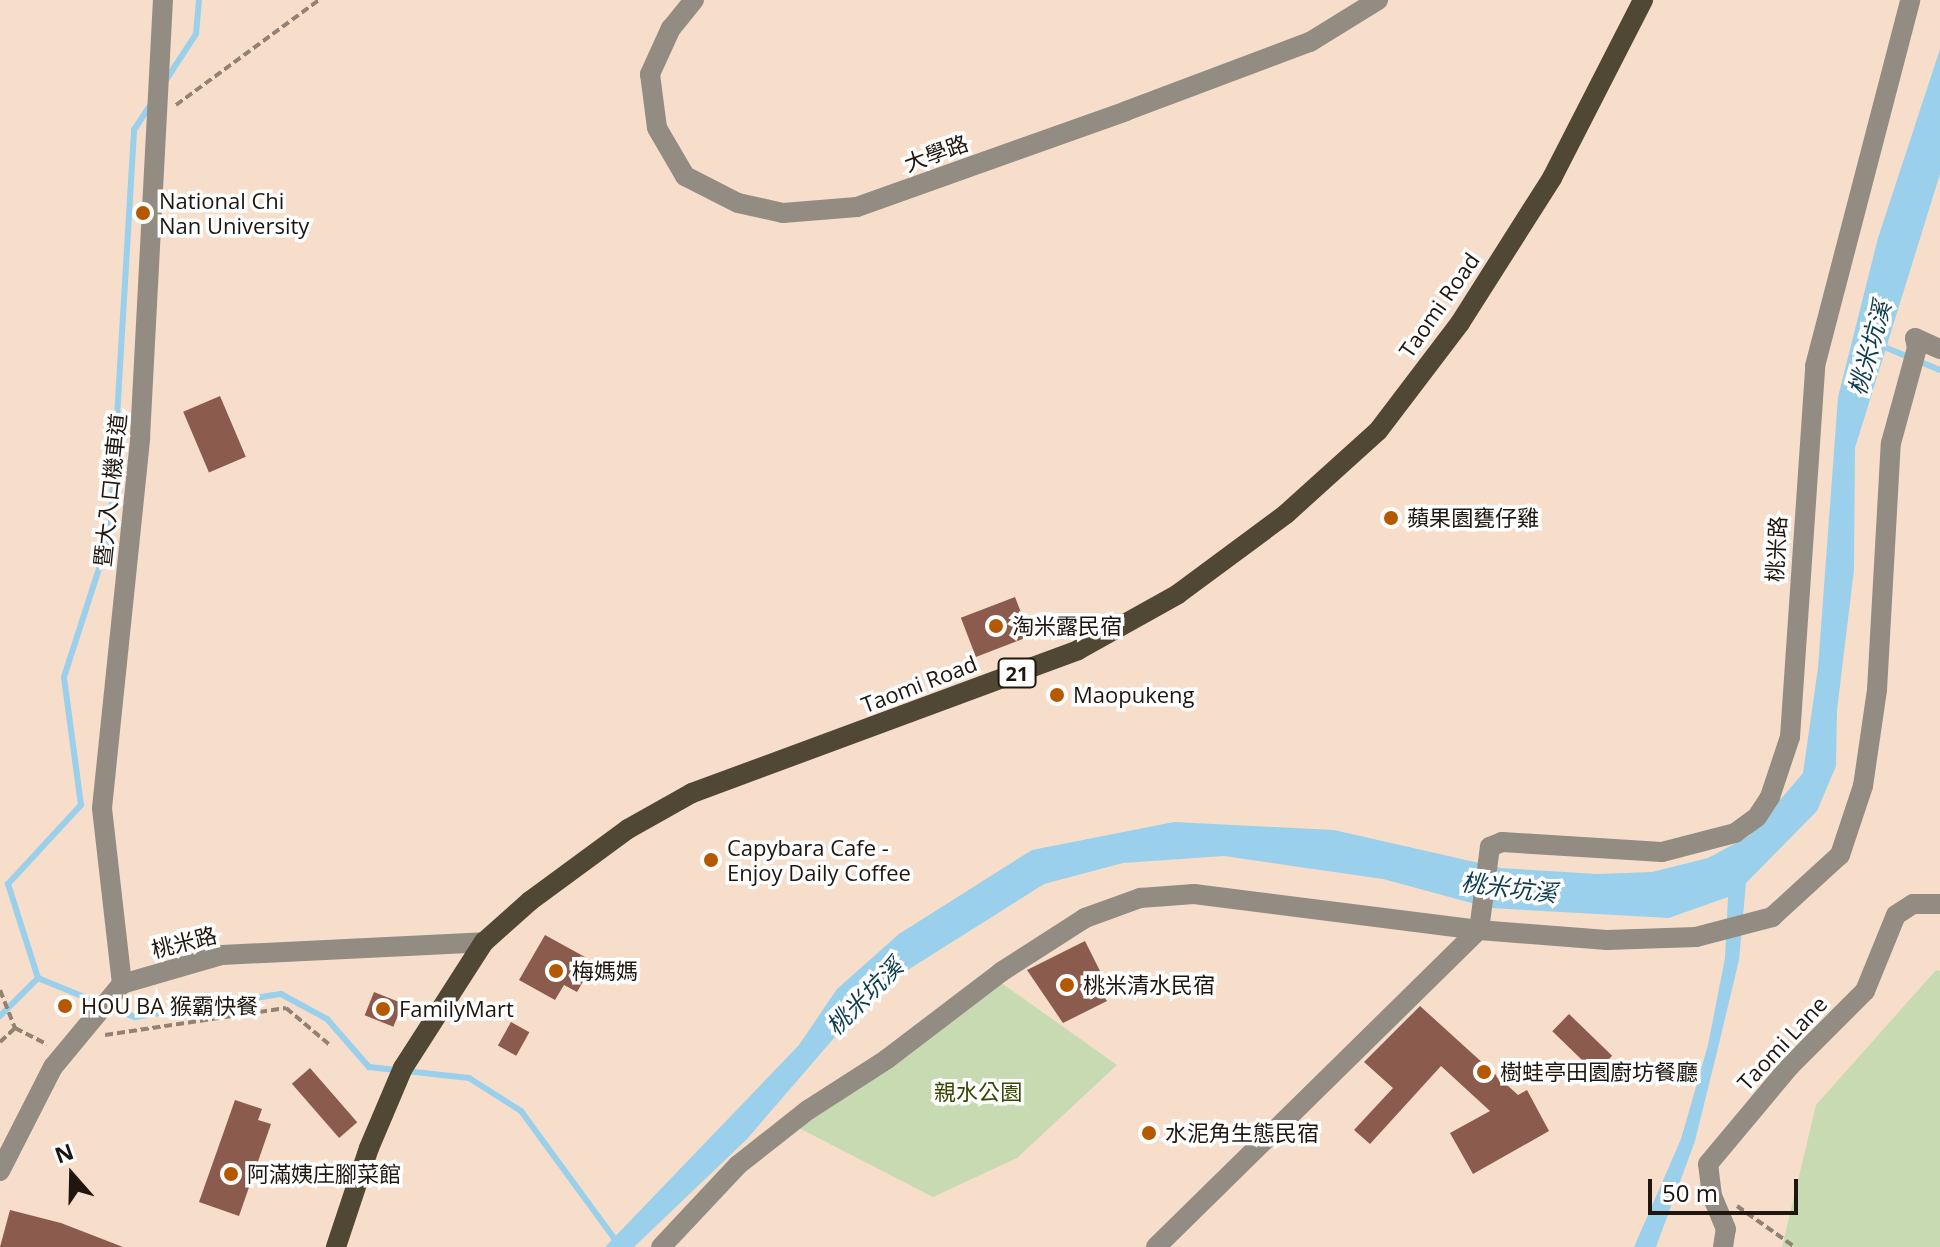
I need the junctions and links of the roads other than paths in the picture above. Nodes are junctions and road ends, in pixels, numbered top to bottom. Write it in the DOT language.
graph roads {
  1 [pos="163,0"];
  2 [pos="694,0"];
  3 [pos="1378,0"];
  4 [pos="1643,0"];
  5 [pos="1910,0"];
  6 [pos="1940,349"];
  7 [pos="1940,904"];
  8 [pos="1479,923"];
  9 [pos="484,942"];
  10 [pos="122,984"];
  11 [pos="0,1171"];
  12 [pos="336,1247"];
  13 [pos="661,1247"];
  14 [pos="1156,1247"];
  15 [pos="1723,1247"];
  1 -- 10 [label="street, 暨大入口機車道"];
  2 -- 3 [label="street, 大學路"];
  4 -- 9 [label="main road, Taomi Road / 21"];
  5 -- 8 [label="street, 桃米路"];
  6 -- 8 [label="street"];
  7 -- 15 [label="street, Taomi Lane"];
  8 -- 13 [label="street"];
  8 -- 14 [label="street"];
  9 -- 10 [label="street, 桃米路"];
  9 -- 12 [label="main road, Taomi Road / 21"];
  10 -- 11 [label="street"];
}
